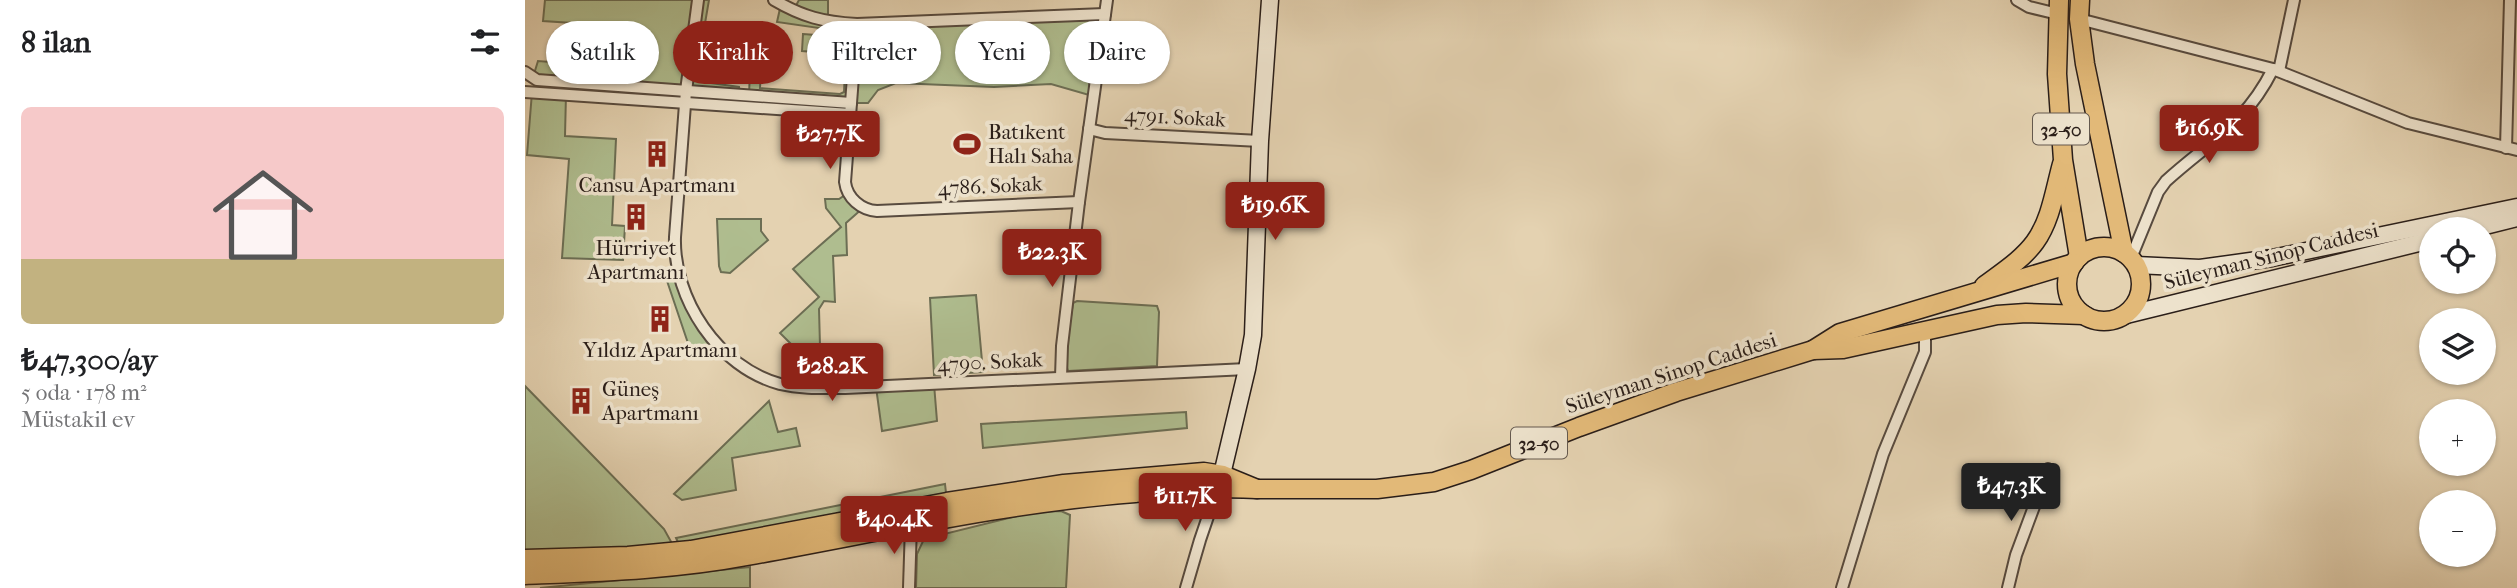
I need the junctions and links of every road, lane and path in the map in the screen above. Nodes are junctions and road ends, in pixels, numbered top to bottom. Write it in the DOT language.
graph roads {
  1 [pos="698,0"];
  2 [pos="774,0"];
  3 [pos="1107,0"];
  4 [pos="1270,0"];
  5 [pos="2017,0"];
  6 [pos="2080,0"];
  7 [pos="2294,0"];
  8 [pos="2510,0"];
  9 [pos="2058,7"];
  10 [pos="1105,14"];
  11 [pos="2079,19"];
  12 [pos="823,21"];
  13 [pos="931,21"];
  14 [pos="2276,70"];
  15 [pos="525,72"];
  16 [pos="852,84"];
  17 [pos="525,92"];
  18 [pos="686,97"];
  19 [pos="850,108"];
  20 [pos="1089,129"];
  21 [pos="1260,141"];
  22 [pos="2512,149"];
  23 [pos="2063,160"];
  24 [pos="1079,202"];
  25 [pos="2517,207"];
  26 [pos="2517,218"];
  27 [pos="2496,223"];
  28 [pos="2419,243"];
  29 [pos="2130,258"];
  30 [pos="2077,260"];
  31 [pos="1975,292"];
  32 [pos="2084,315"];
  33 [pos="2122,316"];
  34 [pos="1925,331"];
  35 [pos="1813,350"];
  36 [pos="1247,369"];
  37 [pos="1061,377"];
  38 [pos="2048,469"];
  39 [pos="1221,481"];
  40 [pos="911,525"];
  41 [pos="525,559"];
  42 [pos="525,575"];
  43 [pos="909,588"];
  44 [pos="1186,588"];
  45 [pos="1842,588"];
  46 [pos="2008,588"];
  1 -- 18 [label="street, 4790. Sokak"];
  2 -- 12 [label="street"];
  3 -- 10 [label="street"];
  4 -- 21 [label="street"];
  5 -- 9 [label="street"];
  6 -- 11 [label="main road, 32-50"];
  7 -- 14 [label="street"];
  8 -- 22 [label="street"];
  9 -- 23 [label="main road, 32-50"];
  10 -- 13 [label="street"];
  10 -- 20 [label="street"];
  11 -- 14 [label="street"];
  11 -- 29 [label="main road, 32-50"];
  14 -- 22 [label="street"];
  14 -- 29 [label="street"];
  15 -- 18 [label="street"];
  16 -- 19 [label="street"];
  17 -- 18 [label="street"];
  18 -- 19 [label="street"];
  18 -- 37 [label="street, 4790. Sokak"];
  19 -- 24 [label="street, 4786. Sokak"];
  20 -- 21 [label="street, 4791. Sokak"];
  20 -- 24 [label="street"];
  21 -- 36 [label="street"];
  23 -- 30 [label="main road, 32-50"];
  23 -- 31 [label="main road"];
  24 -- 37 [label="street"];
  25 -- 29 [label="street, Süleyman Sinop Caddesi"];
  26 -- 27 [label="street"];
  28 -- 33 [label="street, Süleyman Sinop Caddesi"];
  29 -- 30 [label="main road"];
  29 -- 33 [label="main road"];
  30 -- 31 [label="main road, Süleyman Sinop Caddesi / 32-50"];
  30 -- 32 [label="main road"];
  31 -- 35 [label="main road, Süleyman Sinop Caddesi / 32-50"];
  32 -- 33 [label="main road"];
  32 -- 34 [label="main road, Süleyman Sinop Caddesi / 32-50"];
  34 -- 35 [label="main road, Süleyman Sinop Caddesi / 32-50"];
  34 -- 45 [label="street"];
  35 -- 39 [label="main road, Süleyman Sinop Caddesi / 32-50"];
  36 -- 37 [label="street, 4790. Sokak"];
  36 -- 39 [label="street"];
  38 -- 46 [label="street"];
  39 -- 40 [label="main road, 32-50"];
  39 -- 41 [label="main road, 32-50"];
  39 -- 44 [label="street"];
  40 -- 42 [label="main road, 32-50"];
  40 -- 43 [label="street"];
}
